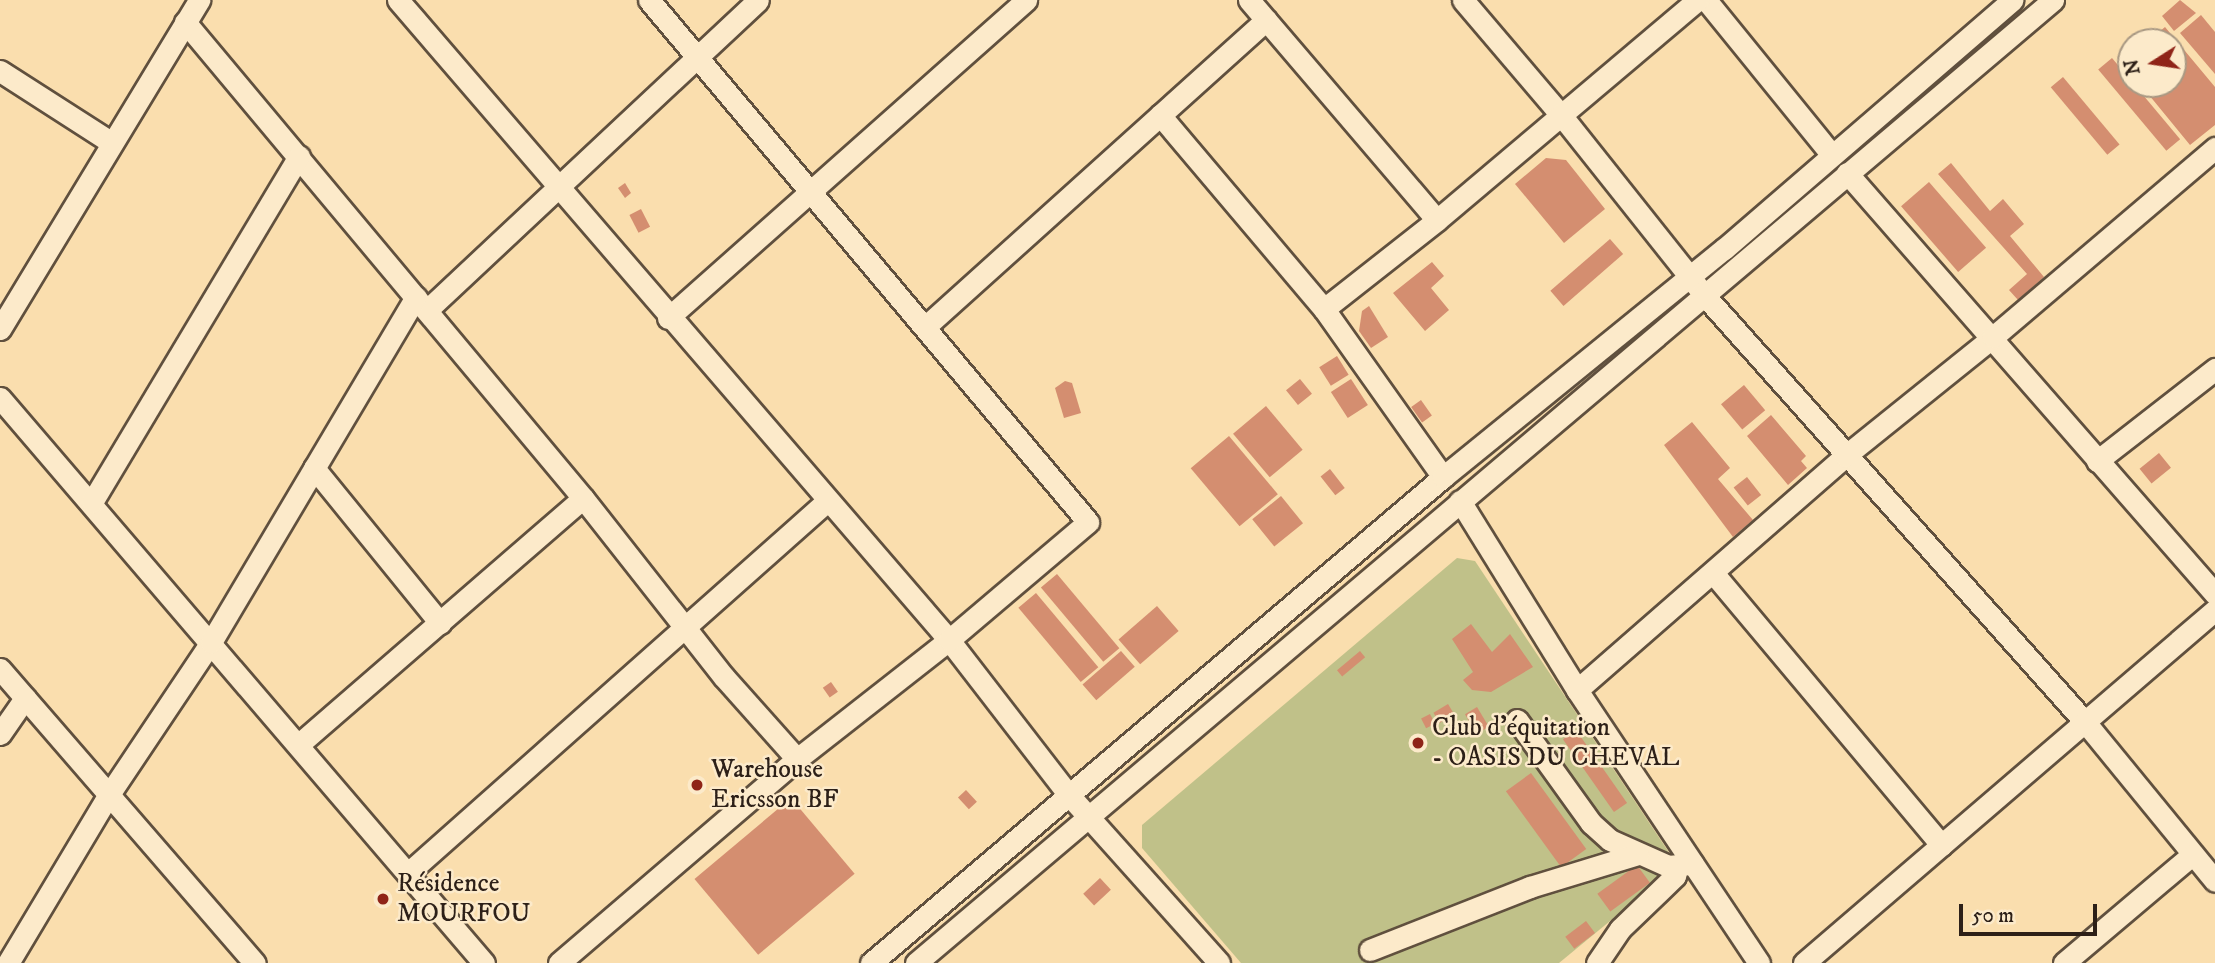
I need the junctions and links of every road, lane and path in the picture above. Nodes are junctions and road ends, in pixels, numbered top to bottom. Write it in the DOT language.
graph roads {
  1 [pos="199,0"];
  2 [pos="398,0"];
  3 [pos="649,0"];
  4 [pos="758,0"];
  5 [pos="1026,0"];
  6 [pos="1249,0"];
  7 [pos="1463,0"];
  8 [pos="1697,0"];
  9 [pos="1706,0"];
  10 [pos="2012,0"];
  11 [pos="2053,0"];
  12 [pos="1266,20"];
  13 [pos="185,22"];
  14 [pos="695,55"];
  15 [pos="0,71"];
  16 [pos="1160,115"];
  17 [pos="1562,115"];
  18 [pos="112,143"];
  19 [pos="2215,148"];
  20 [pos="1831,154"];
  21 [pos="299,156"];
  22 [pos="1847,173"];
  23 [pos="558,188"];
  24 [pos="811,192"];
  25 [pos="1437,220"];
  26 [pos="1690,276"];
  27 [pos="1705,296"];
  28 [pos="422,304"];
  29 [pos="1324,309"];
  30 [pos="668,318"];
  31 [pos="925,327"];
  32 [pos="0,329"];
  33 [pos="1993,337"];
  34 [pos="2215,369"];
  35 [pos="0,398"];
  36 [pos="1845,456"];
  37 [pos="2097,461"];
  38 [pos="314,468"];
  39 [pos="1443,477"];
  40 [pos="583,498"];
  41 [pos="1460,501"];
  42 [pos="92,502"];
  43 [pos="826,502"];
  44 [pos="1714,574"];
  45 [pos="2215,594"];
  46 [pos="2215,610"];
  47 [pos="440,622"];
  48 [pos="688,629"];
  49 [pos="949,640"];
  50 [pos="211,642"];
  51 [pos="0,669"];
  52 [pos="1577,690"];
  53 [pos="25,698"];
  54 [pos="1517,720"];
  55 [pos="2085,722"];
  56 [pos="0,734"];
  57 [pos="298,745"];
  58 [pos="797,759"];
  59 [pos="1069,794"];
  60 [pos="108,796"];
  61 [pos="1090,818"];
  62 [pos="1941,845"];
  63 [pos="1638,854"];
  64 [pos="2192,855"];
  65 [pos="1686,865"];
  66 [pos="408,873"];
  67 [pos="2215,881"];
  68 [pos="1370,950"];
  69 [pos="1214,961"];
  70 [pos="8,963"];
  71 [pos="255,963"];
  72 [pos="484,963"];
  73 [pos="559,963"];
  74 [pos="871,963"];
  75 [pos="916,963"];
  76 [pos="1597,963"];
  77 [pos="1759,963"];
  78 [pos="1804,963"];
  79 [pos="2064,963"];
  1 -- 13 [label="street"];
  2 -- 23 [label="street"];
  3 -- 14 [label="street"];
  4 -- 14 [label="street"];
  5 -- 24 [label="street"];
  6 -- 12 [label="street"];
  7 -- 17 [label="street"];
  8 -- 17 [label="street"];
  9 -- 20 [label="street"];
  10 -- 20 [label="street"];
  11 -- 22 [label="street"];
  12 -- 16 [label="street"];
  12 -- 25 [label="street"];
  13 -- 18 [label="street"];
  13 -- 21 [label="street"];
  14 -- 23 [label="street"];
  14 -- 24 [label="street"];
  15 -- 18 [label="street"];
  16 -- 29 [label="street"];
  16 -- 31 [label="street"];
  17 -- 25 [label="street"];
  17 -- 26 [label="street"];
  18 -- 32 [label="street"];
  19 -- 33 [label="street"];
  20 -- 26 [label="street"];
  21 -- 28 [label="street"];
  21 -- 42 [label="street"];
  22 -- 27 [label="street"];
  22 -- 33 [label="street"];
  23 -- 28 [label="street"];
  23 -- 30 [label="street"];
  24 -- 30 [label="street"];
  24 -- 31 [label="street"];
  25 -- 29 [label="street"];
  26 -- 27 [label="street"];
  26 -- 39 [label="street"];
  27 -- 36 [label="street"];
  27 -- 41 [label="street"];
  28 -- 38 [label="street"];
  28 -- 40 [label="street"];
  29 -- 39 [label="street"];
  30 -- 43 [label="street"];
  31 -- 49 [label="street"];
  33 -- 36 [label="street"];
  33 -- 37 [label="street"];
  34 -- 37 [label="street"];
  35 -- 42 [label="street"];
  36 -- 44 [label="street"];
  36 -- 55 [label="street"];
  37 -- 45 [label="street"];
  38 -- 47 [label="street"];
  38 -- 50 [label="street"];
  39 -- 59 [label="street"];
  40 -- 47 [label="street"];
  40 -- 48 [label="street"];
  41 -- 52 [label="street"];
  41 -- 61 [label="street"];
  42 -- 50 [label="street"];
  43 -- 48 [label="street"];
  43 -- 49 [label="street"];
  44 -- 52 [label="street"];
  44 -- 62 [label="street"];
  46 -- 55 [label="street"];
  47 -- 57 [label="street"];
  48 -- 58 [label="street"];
  48 -- 66 [label="street"];
  49 -- 58 [label="street"];
  49 -- 59 [label="street"];
  50 -- 57 [label="street"];
  50 -- 60 [label="street"];
  51 -- 53 [label="street"];
  52 -- 65 [label="street"];
  53 -- 56 [label="street"];
  53 -- 60 [label="street"];
  54 -- 63 [label="street"];
  55 -- 62 [label="street"];
  55 -- 64 [label="street"];
  57 -- 66 [label="street"];
  58 -- 73 [label="street"];
  59 -- 61 [label="street"];
  59 -- 74 [label="street"];
  60 -- 70 [label="street"];
  60 -- 71 [label="street"];
  61 -- 69 [label="street"];
  61 -- 75 [label="street"];
  62 -- 78 [label="street"];
  63 -- 65 [label="street"];
  63 -- 68 [label="street"];
  64 -- 67 [label="street"];
  64 -- 79 [label="street"];
  65 -- 76 [label="street"];
  65 -- 77 [label="street"];
  66 -- 72 [label="street"];
}
